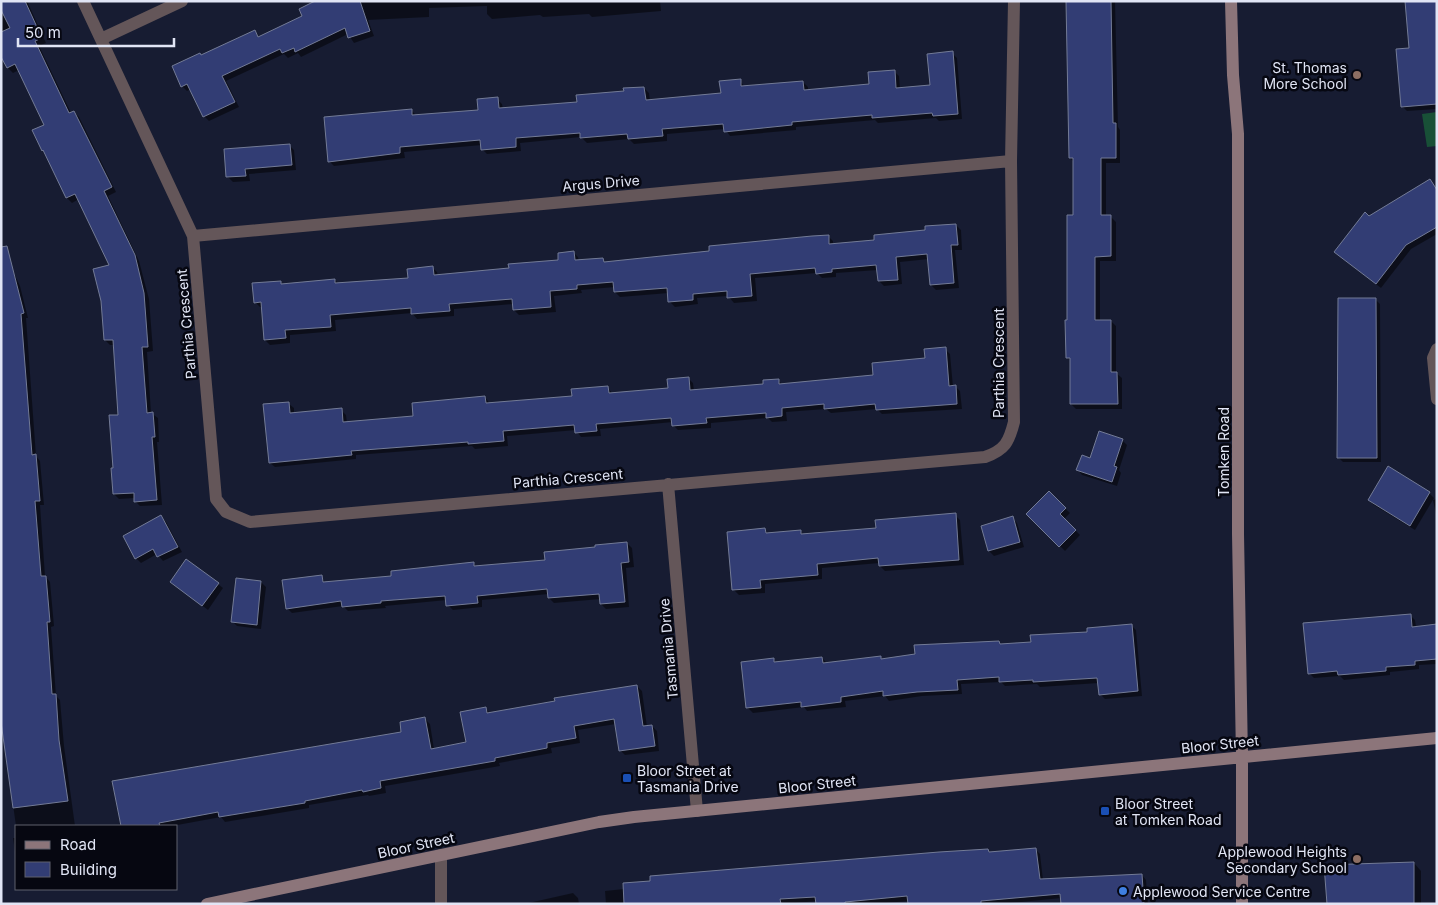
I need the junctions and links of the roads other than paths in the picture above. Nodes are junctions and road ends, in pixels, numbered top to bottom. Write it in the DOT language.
graph roads {
  1 [pos="83,1"];
  2 [pos="182,1"];
  3 [pos="1014,1"];
  4 [pos="1231,1"];
  5 [pos="101,39"];
  6 [pos="1012,161"];
  7 [pos="193,236"];
  8 [pos="1437,349"];
  9 [pos="1437,398"];
  10 [pos="668,484"];
  11 [pos="1437,738"];
  12 [pos="1242,757"];
  13 [pos="697,811"];
  14 [pos="441,855"];
  15 [pos="207,904"];
  16 [pos="441,904"];
  17 [pos="1242,904"];
  1 -- 5 [label="street, Parthia Crescent"];
  2 -- 5 [label="street"];
  3 -- 6 [label="street, Parthia Crescent"];
  4 -- 12 [label="street, Tomken Road"];
  5 -- 7 [label="street, Parthia Crescent"];
  6 -- 7 [label="street, Argus Drive"];
  6 -- 10 [label="street, Parthia Crescent"];
  7 -- 10 [label="street, Parthia Crescent"];
  8 -- 9 [label="street"];
  10 -- 13 [label="street, Tasmania Drive"];
  11 -- 12 [label="street, Bloor Street"];
  12 -- 13 [label="street, Bloor Street"];
  12 -- 17 [label="street, Tomken Road"];
  13 -- 14 [label="street, Bloor Street"];
  14 -- 15 [label="street, Bloor Street"];
  14 -- 16 [label="street"];
}
